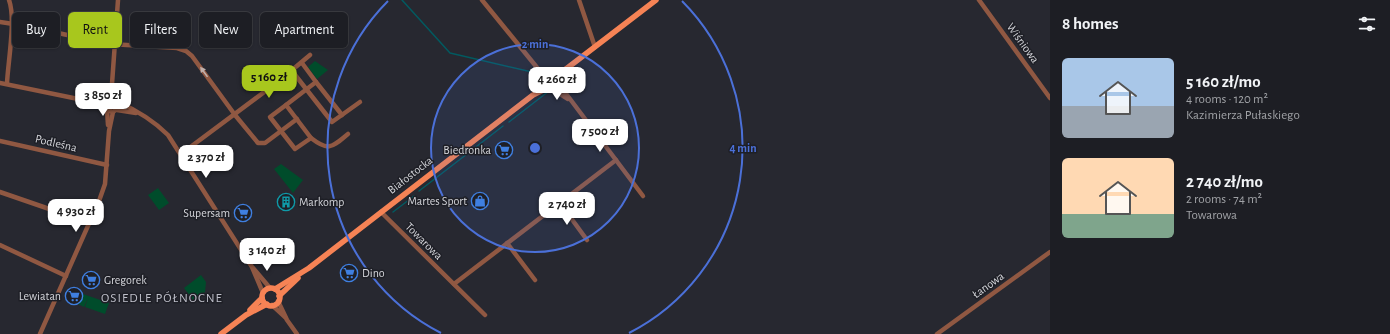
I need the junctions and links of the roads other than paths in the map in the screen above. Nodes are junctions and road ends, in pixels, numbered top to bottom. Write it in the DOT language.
graph roads {
  1 [pos="9,0"];
  2 [pos="118,0"];
  3 [pos="482,0"];
  4 [pos="579,0"];
  5 [pos="656,0"];
  6 [pos="979,0"];
  7 [pos="117,12"];
  8 [pos="0,22"];
  9 [pos="11,23"];
  10 [pos="68,35"];
  11 [pos="122,44"];
  12 [pos="594,47"];
  13 [pos="115,48"];
  14 [pos="310,55"];
  15 [pos="302,63"];
  16 [pos="566,69"];
  17 [pos="292,71"];
  18 [pos="546,79"];
  19 [pos="316,82"];
  20 [pos="0,83"];
  21 [pos="7,83"];
  22 [pos="112,84"];
  23 [pos="552,86"];
  24 [pos="306,89"];
  25 [pos="533,95"];
  26 [pos="1050,98"];
  27 [pos="88,101"];
  28 [pos="108,101"];
  29 [pos="117,101"];
  30 [pos="360,102"];
  31 [pos="286,105"];
  32 [pos="107,109"];
  33 [pos="115,111"];
  34 [pos="137,113"];
  35 [pos="235,115"];
  36 [pos="342,115"];
  37 [pos="297,119"];
  38 [pos="109,131"];
  39 [pos="281,131"];
  40 [pos="348,134"];
  41 [pos="310,138"];
  42 [pos="0,141"];
  43 [pos="181,154"];
  44 [pos="616,160"];
  45 [pos="107,165"];
  46 [pos="0,192"];
  47 [pos="643,196"];
  48 [pos="560,203"];
  49 [pos="381,212"];
  50 [pos="90,223"];
  51 [pos="587,240"];
  52 [pos="507,244"];
  53 [pos="0,245"];
  54 [pos="1050,252"];
  55 [pos="252,267"];
  56 [pos="302,273"];
  57 [pos="66,276"];
  58 [pos="534,280"];
  59 [pos="454,284"];
  60 [pos="272,288"];
  61 [pos="262,295"];
  62 [pos="279,298"];
  63 [pos="269,305"];
  64 [pos="246,315"];
  65 [pos="485,315"];
  66 [pos="287,320"];
  67 [pos="40,334"];
  68 [pos="222,334"];
  69 [pos="297,334"];
  70 [pos="937,334"];
  1 -- 9 [label="street"];
  2 -- 7 [label="street"];
  3 -- 18 [label="street"];
  4 -- 12 [label="street"];
  5 -- 12 [label="main road, Białostocka"];
  6 -- 26 [label="street, Wiśniowa"];
  8 -- 9 [label="street"];
  9 -- 10 [label="street"];
  9 -- 21 [label="street"];
  35 -- 11 [label="street, one-way"];
  12 -- 16 [label="main road, Białostocka"];
  13 -- 22 [label="street"];
  14 -- 15 [label="street"];
  15 -- 17 [label="street"];
  15 -- 19 [label="street"];
  16 -- 18 [label="main road, Białostocka"];
  16 -- 23 [label="main road, Białostocka"];
  17 -- 24 [label="street"];
  17 -- 35 [label="street"];
  18 -- 23 [label="main road"];
  18 -- 23 [label="main road"];
  18 -- 25 [label="main road, Białostocka"];
  19 -- 24 [label="street"];
  19 -- 36 [label="street"];
  20 -- 21 [label="street"];
  21 -- 27 [label="street"];
  22 -- 28 [label="street"];
  22 -- 29 [label="street"];
  23 -- 25 [label="main road, Białostocka"];
  23 -- 44 [label="street"];
  24 -- 31 [label="street"];
  24 -- 36 [label="street"];
  25 -- 49 [label="main road, Białostocka"];
  27 -- 28 [label="street"];
  27 -- 32 [label="street"];
  28 -- 29 [label="street"];
  28 -- 32 [label="street"];
  29 -- 33 [label="street"];
  29 -- 34 [label="street"];
  30 -- 36 [label="street"];
  31 -- 37 [label="street"];
  31 -- 39 [label="street"];
  32 -- 33 [label="street"];
  32 -- 38 [label="street"];
  33 -- 34 [label="street"];
  33 -- 38 [label="street"];
  34 -- 43 [label="street"];
  35 -- 39 [label="street"];
  35 -- 43 [label="street"];
  37 -- 39 [label="street"];
  37 -- 41 [label="street"];
  38 -- 45 [label="street"];
  39 -- 41 [label="street"];
  40 -- 41 [label="street"];
  42 -- 45 [label="street, Podleśna"];
  43 -- 55 [label="street"];
  44 -- 47 [label="street"];
  44 -- 48 [label="street"];
  45 -- 50 [label="street"];
  46 -- 50 [label="street"];
  48 -- 51 [label="street"];
  48 -- 52 [label="street"];
  49 -- 56 [label="main road, Białostocka"];
  49 -- 59 [label="street, Towarowa"];
  50 -- 57 [label="street"];
  52 -- 58 [label="street"];
  52 -- 59 [label="street"];
  53 -- 57 [label="street"];
  54 -- 70 [label="street, Łanowa"];
  55 -- 60 [label="street"];
  55 -- 61 [label="street"];
  56 -- 60 [label="main road, Białostocka"];
  56 -- 62 [label="main road, Białostocka"];
  57 -- 67 [label="street"];
  59 -- 65 [label="street, Towarowa"];
  60 -- 61 [label="main road, Białostocka"];
  60 -- 62 [label="main road"];
  61 -- 63 [label="main road"];
  61 -- 64 [label="main road"];
  62 -- 63 [label="main road, Białostocka"];
  62 -- 66 [label="street"];
  63 -- 64 [label="main road"];
  63 -- 66 [label="street"];
  64 -- 68 [label="main road"];
  66 -- 69 [label="street"];
}
